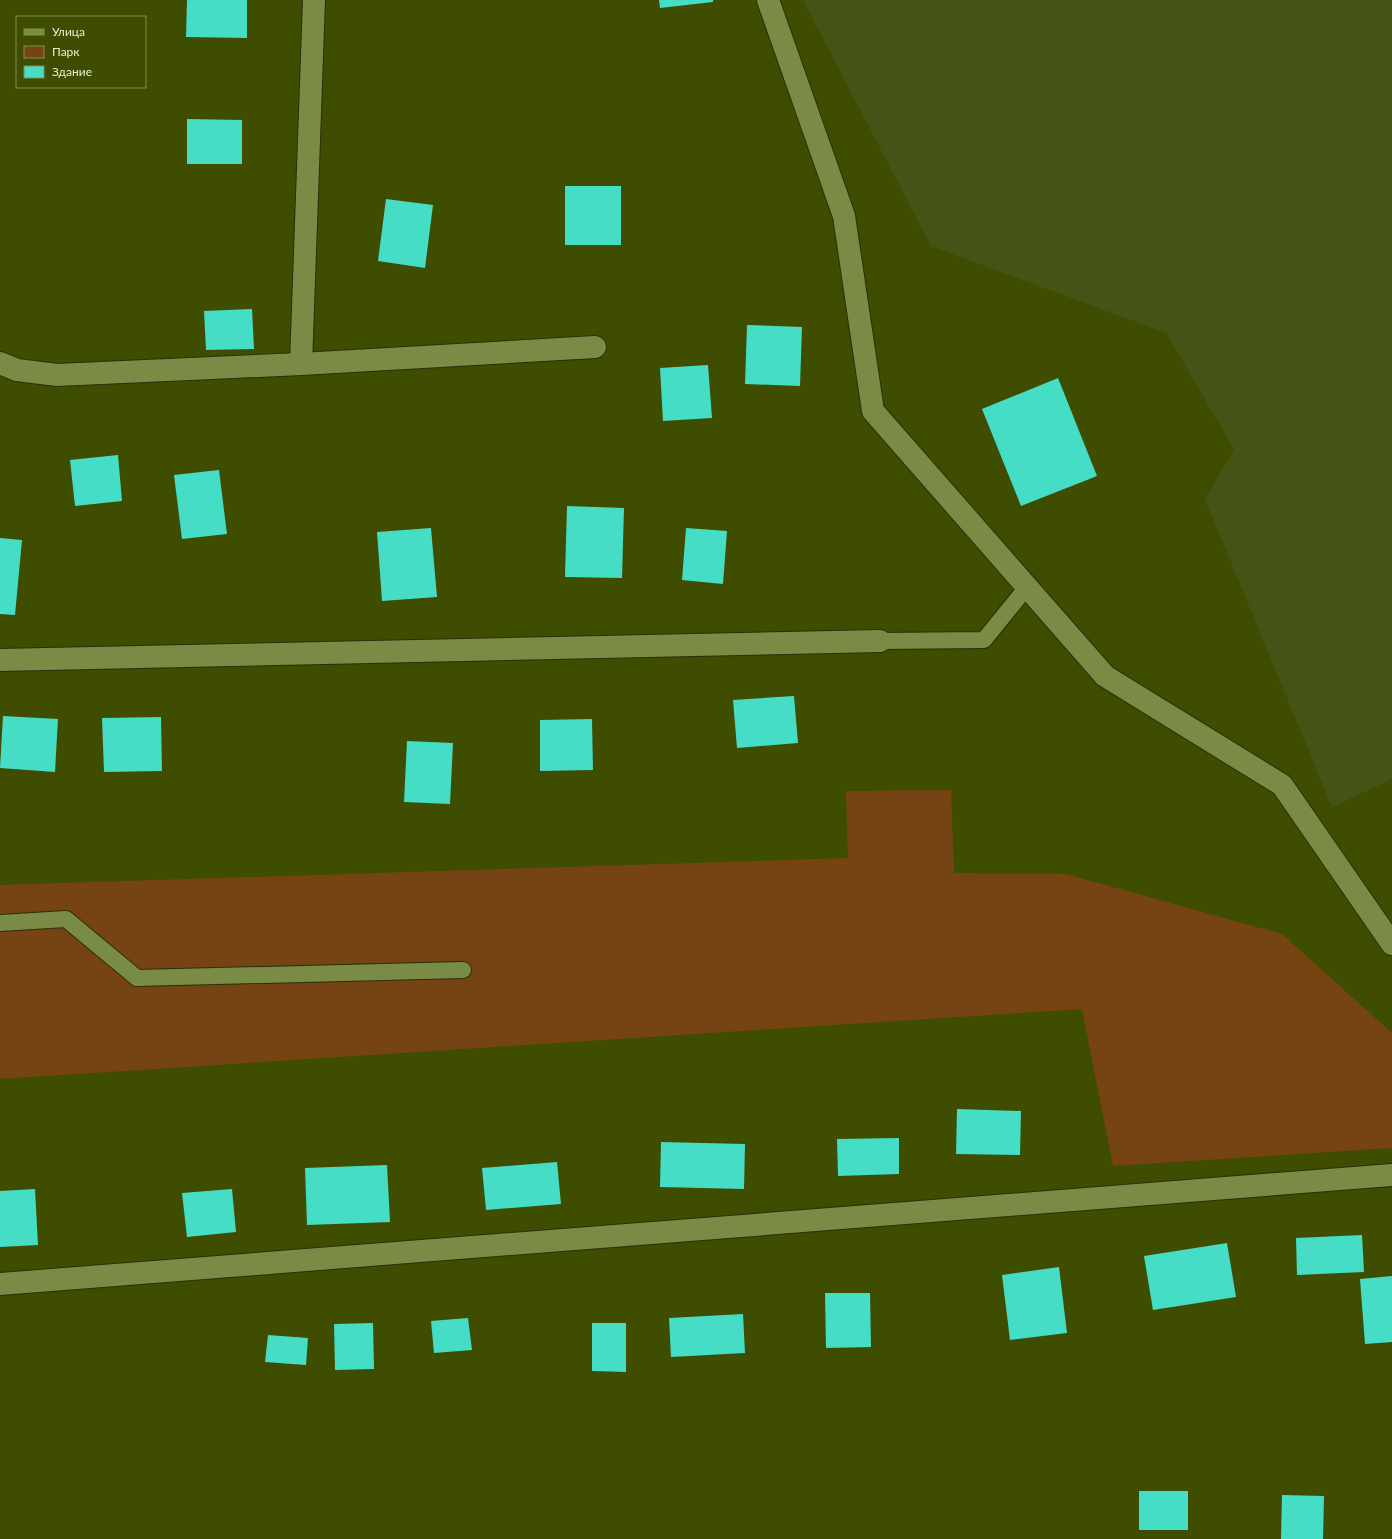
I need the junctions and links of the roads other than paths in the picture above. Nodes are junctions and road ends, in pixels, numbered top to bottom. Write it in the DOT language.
graph roads {
  1 [pos="314,0"];
  2 [pos="768,0"];
  3 [pos="595,347"];
  4 [pos="0,363"];
  5 [pos="300,364"];
  6 [pos="1027,587"];
  7 [pos="880,641"];
  8 [pos="0,660"];
  9 [pos="0,923"];
  10 [pos="1392,944"];
  11 [pos="463,970"];
  12 [pos="1392,1175"];
  13 [pos="0,1284"];
  1 -- 5 [label="street"];
  2 -- 6 [label="street"];
  3 -- 5 [label="street"];
  4 -- 5 [label="street"];
  6 -- 7 [label="lane"];
  6 -- 10 [label="street"];
  7 -- 8 [label="street"];
  9 -- 11 [label="lane"];
  12 -- 13 [label="street"];
}
